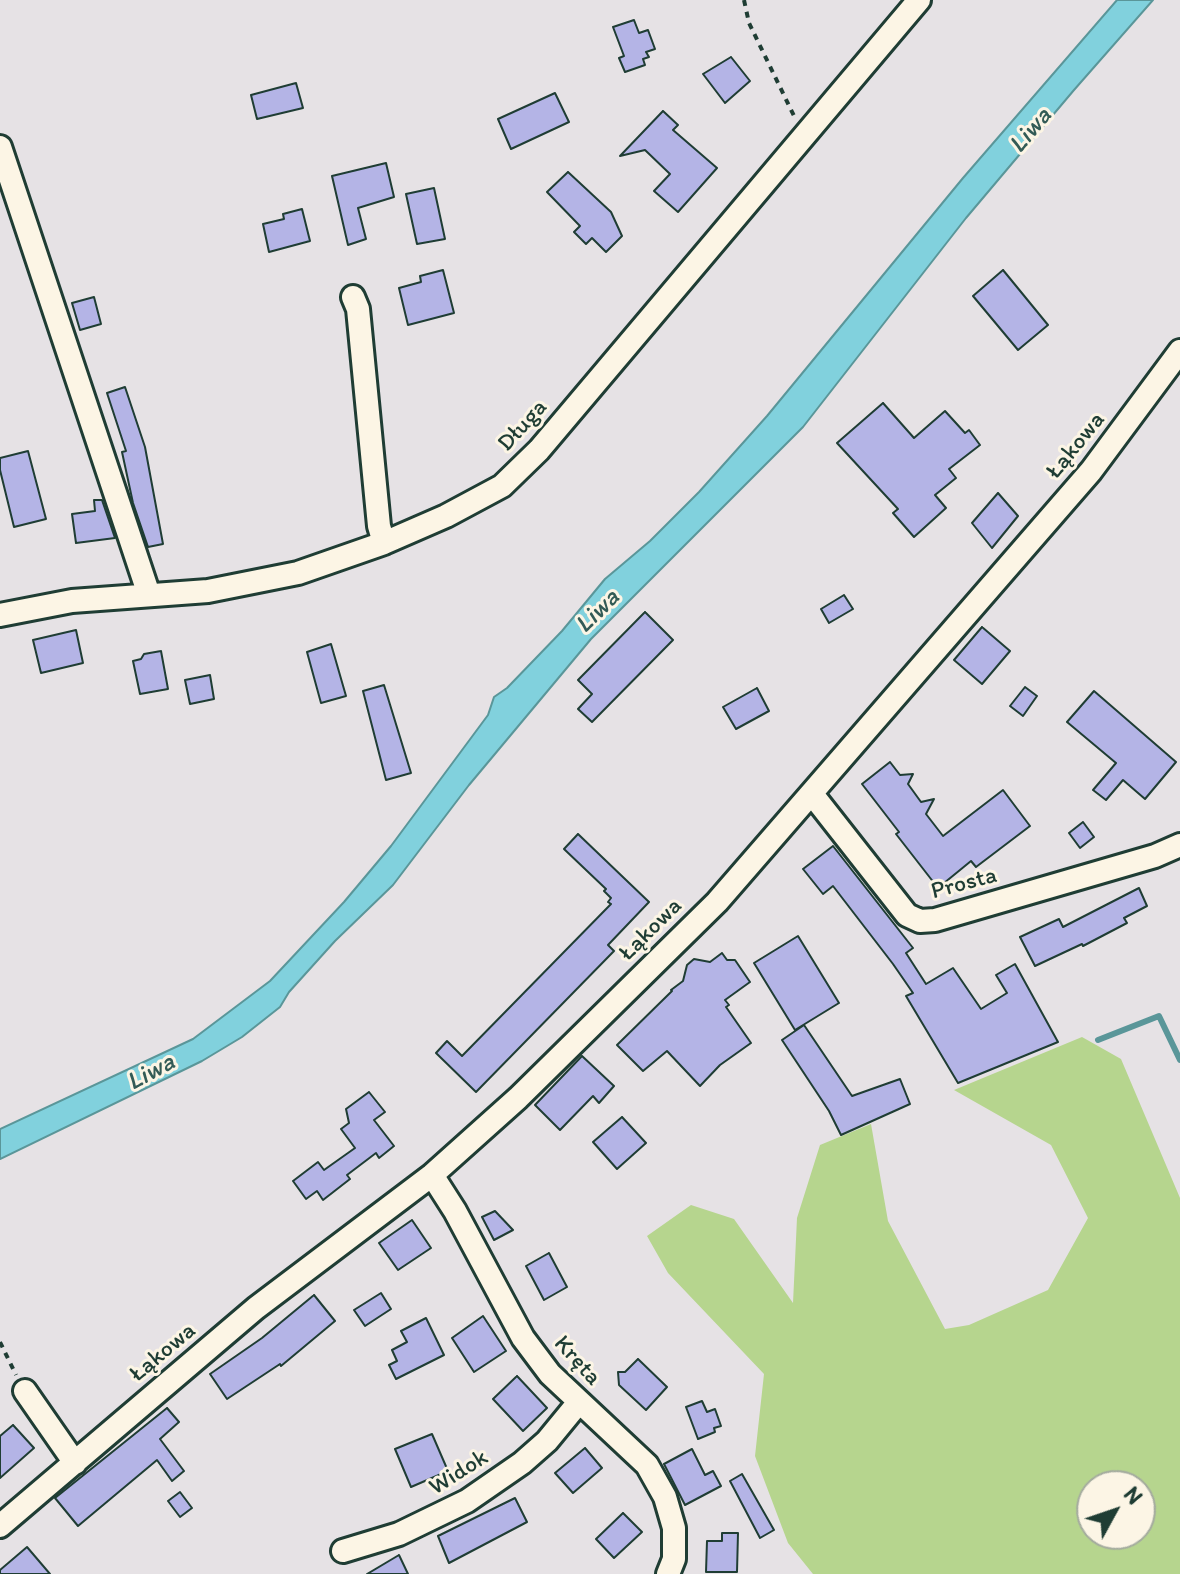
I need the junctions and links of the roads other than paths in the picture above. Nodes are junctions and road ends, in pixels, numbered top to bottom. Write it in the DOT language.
graph roads {
  1 [pos="919,0"];
  2 [pos="0,147"];
  3 [pos="353,297"];
  4 [pos="1180,351"];
  5 [pos="384,543"];
  6 [pos="149,595"];
  7 [pos="0,615"];
  8 [pos="812,794"];
  9 [pos="1180,845"];
  10 [pos="432,1175"];
  11 [pos="25,1391"];
  12 [pos="579,1402"];
  13 [pos="75,1463"];
  14 [pos="0,1526"];
  15 [pos="343,1551"];
  16 [pos="668,1574"];
  1 -- 5 [label="street, Długa"];
  2 -- 6 [label="street"];
  3 -- 5 [label="street"];
  4 -- 8 [label="street, Łąkowa"];
  5 -- 6 [label="street, Długa"];
  6 -- 7 [label="street, Długa"];
  8 -- 9 [label="street, Prosta"];
  8 -- 10 [label="street, Łąkowa"];
  10 -- 12 [label="street, Kręta"];
  10 -- 13 [label="street, Łąkowa"];
  11 -- 13 [label="street"];
  12 -- 15 [label="street, Widok"];
  12 -- 16 [label="street, Kręta"];
  13 -- 14 [label="street, Łąkowa"];
}
